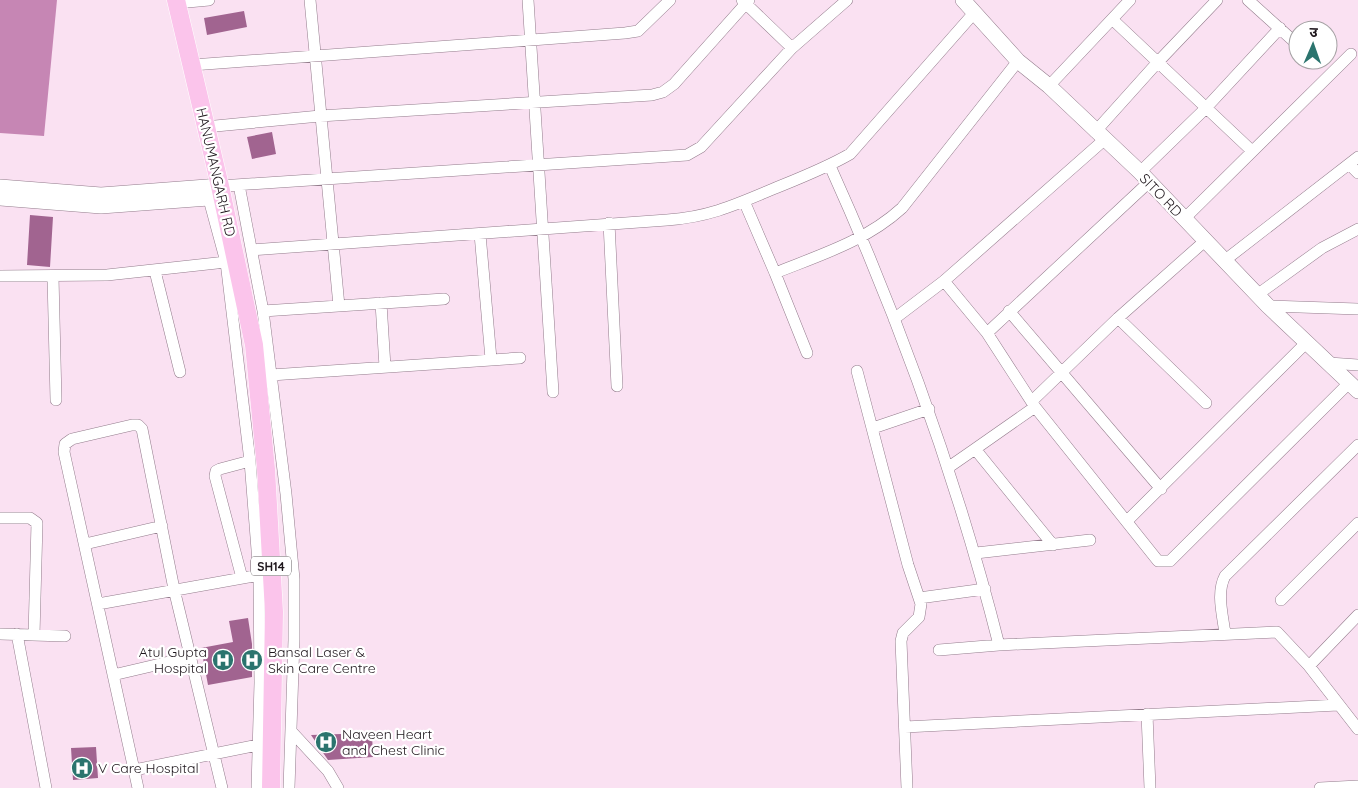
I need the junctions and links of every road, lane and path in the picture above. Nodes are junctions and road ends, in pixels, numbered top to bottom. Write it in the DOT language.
graph roads {
  1 [pos="209,0"];
  2 [pos="310,0"];
  3 [pos="528,0"];
  4 [pos="670,0"];
  5 [pos="846,0"];
  6 [pos="1130,0"];
  7 [pos="1217,0"];
  8 [pos="1248,0"];
  9 [pos="746,1"];
  10 [pos="177,2"];
  11 [pos="969,4"];
  12 [pos="1113,20"];
  13 [pos="1280,28"];
  14 [pos="1288,36"];
  15 [pos="531,39"];
  16 [pos="792,48"];
  17 [pos="315,54"];
  18 [pos="1356,55"];
  19 [pos="1018,61"];
  20 [pos="1156,63"];
  21 [pos="192,65"];
  22 [pos="1049,86"];
  23 [pos="536,101"];
  24 [pos="1205,109"];
  25 [pos="320,116"];
  26 [pos="204,127"];
  27 [pos="1100,136"];
  28 [pos="1252,151"];
  29 [pos="1354,161"];
  30 [pos="538,166"];
  31 [pos="830,166"];
  32 [pos="1358,174"];
  33 [pos="1144,178"];
  34 [pos="327,179"];
  35 [pos="239,185"];
  36 [pos="0,187"];
  37 [pos="214,193"];
  38 [pos="0,198"];
  39 [pos="744,201"];
  40 [pos="1184,219"];
  41 [pos="610,223"];
  42 [pos="542,228"];
  43 [pos="1358,229"];
  44 [pos="480,234"];
  45 [pos="862,238"];
  46 [pos="1206,240"];
  47 [pos="333,244"];
  48 [pos="252,250"];
  49 [pos="1224,261"];
  50 [pos="226,262"];
  51 [pos="155,271"];
  52 [pos="775,273"];
  53 [pos="0,276"];
  54 [pos="53,277"];
  55 [pos="944,281"];
  56 [pos="1257,295"];
  57 [pos="444,299"];
  58 [pos="380,303"];
  59 [pos="339,306"];
  60 [pos="1268,306"];
  61 [pos="1358,309"];
  62 [pos="263,311"];
  63 [pos="1009,311"];
  64 [pos="1118,318"];
  65 [pos="894,319"];
  66 [pos="987,333"];
  67 [pos="1307,342"];
  68 [pos="807,353"];
  69 [pos="520,358"];
  70 [pos="491,360"];
  71 [pos="1329,363"];
  72 [pos="1358,365"];
  73 [pos="385,367"];
  74 [pos="857,371"];
  75 [pos="180,372"];
  76 [pos="1060,373"];
  77 [pos="271,375"];
  78 [pos="618,386"];
  79 [pos="1354,387"];
  80 [pos="553,392"];
  81 [pos="56,400"];
  82 [pos="1206,403"];
  83 [pos="1034,404"];
  84 [pos="929,409"];
  85 [pos="873,428"];
  86 [pos="1358,445"];
  87 [pos="975,449"];
  88 [pos="250,460"];
  89 [pos="949,468"];
  90 [pos="1161,488"];
  91 [pos="0,518"];
  92 [pos="1127,521"];
  93 [pos="1358,523"];
  94 [pos="162,526"];
  95 [pos="1090,540"];
  96 [pos="85,544"];
  97 [pos="1053,545"];
  98 [pos="976,553"];
  99 [pos="259,575"];
  100 [pos="242,578"];
  101 [pos="174,589"];
  102 [pos="985,589"];
  103 [pos="919,598"];
  104 [pos="1281,600"];
  105 [pos="98,604"];
  106 [pos="1358,615"];
  107 [pos="0,634"];
  108 [pos="18,634"];
  109 [pos="1225,634"];
  110 [pos="34,635"];
  111 [pos="65,636"];
  112 [pos="999,645"];
  113 [pos="939,650"];
  114 [pos="190,657"];
  115 [pos="1309,666"];
  116 [pos="113,676"];
  117 [pos="1338,705"];
  118 [pos="1353,713"];
  119 [pos="1148,714"];
  120 [pos="904,727"];
  121 [pos="1358,729"];
  122 [pos="291,731"];
  123 [pos="258,745"];
  124 [pos="214,752"];
  125 [pos="134,770"];
  126 [pos="1358,786"];
  127 [pos="46,788"];
  128 [pos="138,788"];
  129 [pos="222,788"];
  130 [pos="256,788"];
  131 [pos="271,788"];
  132 [pos="289,788"];
  133 [pos="338,788"];
  134 [pos="908,788"];
  135 [pos="1150,788"];
  136 [pos="1320,788"];
  1 -- 10 [label="street"];
  2 -- 17 [label="street"];
  3 -- 15 [label="street"];
  4 -- 15 [label="street"];
  5 -- 16 [label="street"];
  6 -- 12 [label="street"];
  7 -- 20 [label="street"];
  8 -- 13 [label="street"];
  9 -- 16 [label="street"];
  9 -- 23 [label="street"];
  10 -- 21 [label="main road, HANUMANGARH RD / SH14"];
  11 -- 19 [label="main road, SITO RD"];
  11 -- 31 [label="street"];
  12 -- 20 [label="street"];
  12 -- 22 [label="street"];
  13 -- 14 [label="street"];
  13 -- 24 [label="street"];
  15 -- 17 [label="street"];
  15 -- 23 [label="street"];
  16 -- 30 [label="street"];
  17 -- 21 [label="street"];
  17 -- 25 [label="street"];
  18 -- 28 [label="street"];
  19 -- 22 [label="main road, SITO RD"];
  19 -- 45 [label="street"];
  20 -- 24 [label="street"];
  20 -- 27 [label="street"];
  21 -- 26 [label="main road, HANUMANGARH RD / SH14"];
  22 -- 27 [label="main road, SITO RD"];
  23 -- 25 [label="street"];
  23 -- 30 [label="street"];
  24 -- 28 [label="street"];
  24 -- 33 [label="street"];
  25 -- 26 [label="street"];
  25 -- 34 [label="street"];
  26 -- 37 [label="main road, HANUMANGARH RD / SH14"];
  27 -- 33 [label="main road, SITO RD"];
  27 -- 55 [label="street"];
  28 -- 40 [label="street"];
  29 -- 32 [label="street"];
  29 -- 49 [label="street"];
  30 -- 34 [label="street"];
  30 -- 42 [label="street"];
  31 -- 39 [label="street"];
  31 -- 45 [label="street"];
  33 -- 40 [label="main road, SITO RD"];
  33 -- 63 [label="street"];
  34 -- 35 [label="street"];
  34 -- 47 [label="street"];
  35 -- 37 [label="street"];
  35 -- 48 [label="street"];
  36 -- 37 [label="main road"];
  37 -- 38 [label="main road"];
  37 -- 50 [label="street"];
  37 -- 131 [label="main road, HANUMANGARH RD / SH14"];
  39 -- 41 [label="street"];
  39 -- 52 [label="street"];
  40 -- 46 [label="main road, SITO RD"];
  41 -- 42 [label="street"];
  41 -- 78 [label="street"];
  42 -- 44 [label="street"];
  42 -- 80 [label="street"];
  43 -- 56 [label="street"];
  44 -- 47 [label="street"];
  44 -- 70 [label="street"];
  45 -- 52 [label="street"];
  45 -- 65 [label="street"];
  46 -- 49 [label="main road, SITO RD"];
  46 -- 64 [label="street"];
  47 -- 48 [label="street"];
  47 -- 59 [label="street"];
  48 -- 62 [label="street"];
  49 -- 56 [label="main road, SITO RD"];
  50 -- 51 [label="street"];
  50 -- 88 [label="street"];
  51 -- 54 [label="street"];
  51 -- 75 [label="street"];
  52 -- 68 [label="street"];
  53 -- 54 [label="street"];
  54 -- 81 [label="street"];
  55 -- 65 [label="street"];
  55 -- 66 [label="street"];
  56 -- 60 [label="main road, SITO RD"];
  57 -- 58 [label="street"];
  58 -- 59 [label="street"];
  58 -- 73 [label="street"];
  59 -- 62 [label="street"];
  60 -- 61 [label="street"];
  60 -- 67 [label="main road, SITO RD"];
  62 -- 77 [label="street"];
  63 -- 66 [label="street"];
  63 -- 76 [label="street"];
  64 -- 76 [label="street"];
  64 -- 82 [label="street"];
  65 -- 84 [label="street"];
  66 -- 83 [label="street"];
  67 -- 71 [label="main road, SITO RD"];
  67 -- 90 [label="street"];
  69 -- 70 [label="street"];
  70 -- 73 [label="street"];
  71 -- 72 [label="street"];
  71 -- 79 [label="main road, SITO RD"];
  73 -- 77 [label="street"];
  74 -- 85 [label="street"];
  76 -- 83 [label="street"];
  76 -- 90 [label="street"];
  77 -- 122 [label="street"];
  79 -- 92 [label="street"];
  83 -- 87 [label="street"];
  83 -- 92 [label="street"];
  84 -- 85 [label="street"];
  84 -- 89 [label="street"];
  85 -- 103 [label="street"];
  86 -- 109 [label="street"];
  87 -- 89 [label="street"];
  87 -- 97 [label="street"];
  88 -- 99 [label="street"];
  88 -- 100 [label="street"];
  89 -- 98 [label="street"];
  90 -- 92 [label="street"];
  91 -- 110 [label="street"];
  93 -- 104 [label="street"];
  94 -- 96 [label="street"];
  94 -- 96 [label="street"];
  94 -- 101 [label="street"];
  95 -- 97 [label="street"];
  96 -- 105 [label="street"];
  97 -- 98 [label="street"];
  98 -- 102 [label="street"];
  99 -- 100 [label="street"];
  99 -- 123 [label="street"];
  100 -- 101 [label="street"];
  101 -- 105 [label="street"];
  101 -- 114 [label="street"];
  102 -- 103 [label="street"];
  102 -- 112 [label="street"];
  103 -- 120 [label="street"];
  105 -- 116 [label="street"];
  106 -- 115 [label="street"];
  107 -- 108 [label="street"];
  108 -- 110 [label="street"];
  108 -- 127 [label="street"];
  109 -- 112 [label="street"];
  109 -- 115 [label="street"];
  110 -- 111 [label="street"];
  112 -- 113 [label="street"];
  114 -- 116 [label="street"];
  114 -- 124 [label="street"];
  115 -- 117 [label="street"];
  116 -- 125 [label="street"];
  117 -- 118 [label="street"];
  117 -- 119 [label="street"];
  118 -- 121 [label="street"];
  119 -- 120 [label="street"];
  119 -- 135 [label="street"];
  120 -- 134 [label="street"];
  122 -- 132 [label="street"];
  122 -- 133 [label="street"];
  123 -- 124 [label="street"];
  123 -- 130 [label="street"];
  124 -- 125 [label="street"];
  124 -- 129 [label="street"];
  125 -- 128 [label="street"];
  126 -- 136 [label="street"];
}
